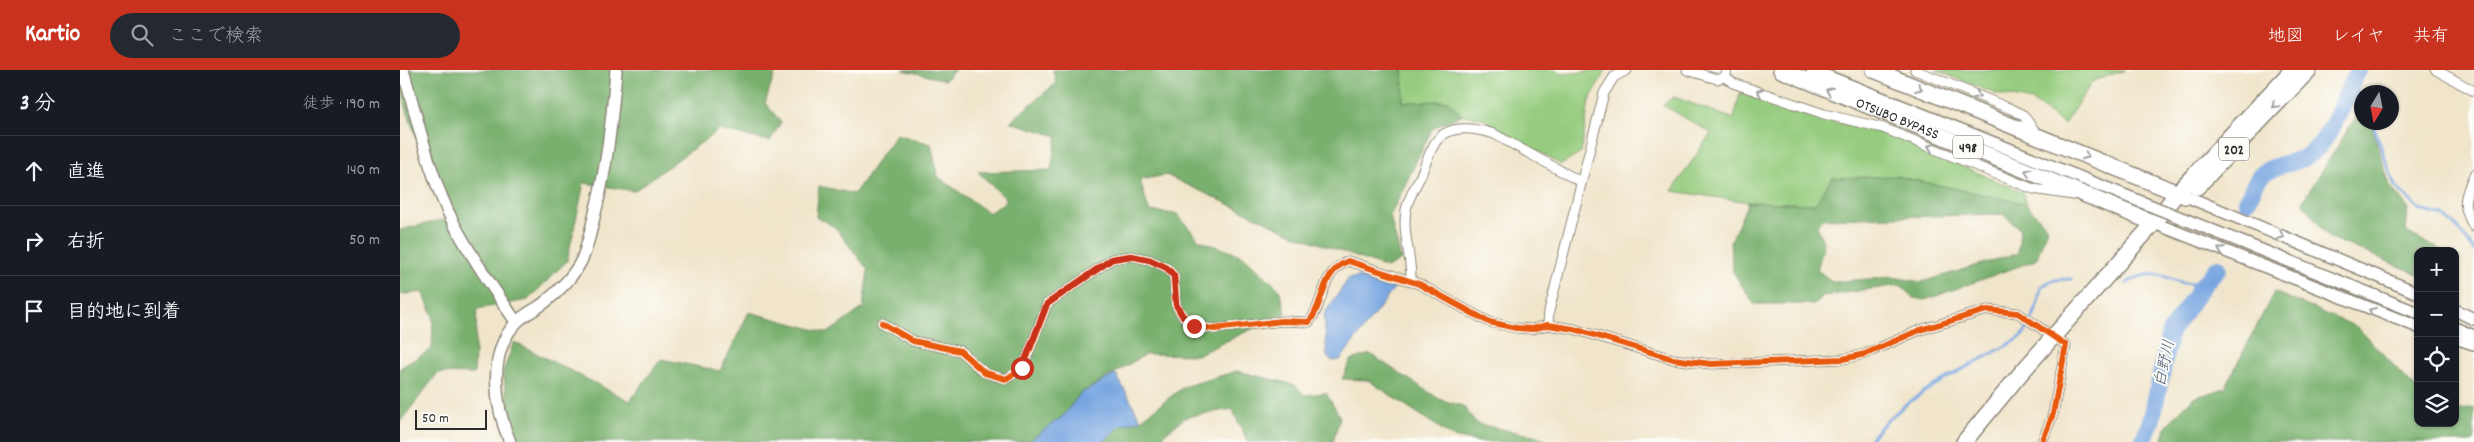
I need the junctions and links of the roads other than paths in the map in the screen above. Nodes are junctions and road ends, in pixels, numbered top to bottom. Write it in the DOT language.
graph roads {
  1 [pos="404,70"];
  2 [pos="616,70"];
  3 [pos="1627,70"];
  4 [pos="1687,70"];
  5 [pos="1781,70"];
  6 [pos="1812,70"];
  7 [pos="1874,70"];
  8 [pos="1915,70"];
  9 [pos="2292,70"];
  10 [pos="2309,70"];
  11 [pos="2436,70"];
  12 [pos="1726,73"];
  13 [pos="2474,91"];
  14 [pos="2040,137"];
  15 [pos="2474,175"];
  16 [pos="1581,182"];
  17 [pos="2182,195"];
  18 [pos="2093,198"];
  19 [pos="2154,224"];
  20 [pos="2474,227"];
  21 [pos="1410,282"];
  22 [pos="2416,292"];
  23 [pos="2414,311"];
  24 [pos="2459,312"];
  25 [pos="2474,319"];
  26 [pos="516,322"];
  27 [pos="882,323"];
  28 [pos="1548,325"];
  29 [pos="2414,325"];
  30 [pos="2459,332"];
  31 [pos="2459,334"];
  32 [pos="2474,335"];
  33 [pos="2054,336"];
  34 [pos="2474,344"];
  35 [pos="510,442"];
  36 [pos="1964,442"];
  37 [pos="2042,442"];
  1 -- 26 [label="street"];
  2 -- 26 [label="street"];
  3 -- 16 [label="street"];
  4 -- 12 [label="street"];
  18 -- 5 [label="highway, OTSUBO BYPASS / 498, one-way"];
  6 -- 23 [label="street, bridge"];
  7 -- 14 [label="highway, 498, one-way"];
  8 -- 14 [label="street, one-way"];
  9 -- 17 [label="highway, 202"];
  10 -- 17 [label="highway, 202, one-way"];
  11 -- 13 [label="street"];
  18 -- 12 [label="street, one-way"];
  14 -- 17 [label="highway, 498, one-way"];
  15 -- 20 [label="street"];
  16 -- 21 [label="street"];
  16 -- 28 [label="street"];
  17 -- 19 [label="highway, 202"];
  17 -- 22 [label="street, one-way"];
  18 -- 19 [label="highway, OTSUBO BYPASS / 498"];
  29 -- 19 [label="street, one-way"];
  19 -- 33 [label="highway, 202"];
  21 -- 27 [label="street"];
  21 -- 28 [label="street"];
  24 -- 25 [label="street"];
  26 -- 35 [label="street"];
  28 -- 33 [label="street"];
  30 -- 32 [label="street"];
  31 -- 34 [label="street"];
  33 -- 36 [label="highway, 202"];
  33 -- 37 [label="street"];
}
